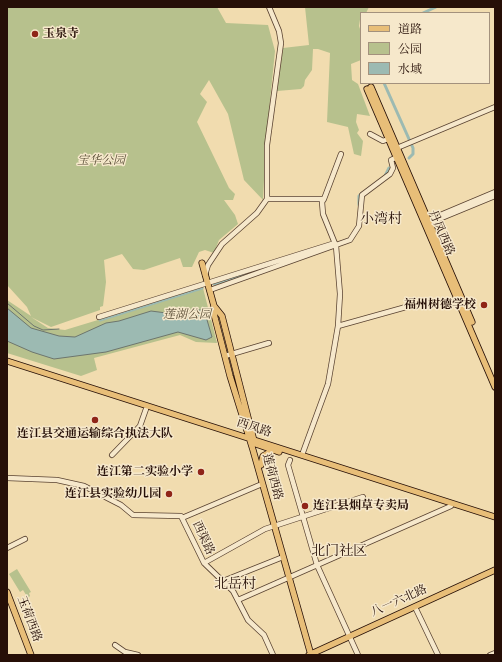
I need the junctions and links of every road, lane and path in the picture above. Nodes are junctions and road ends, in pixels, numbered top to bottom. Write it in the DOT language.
graph roads {
  1 [pos="269,7"];
  2 [pos="495,107"];
  3 [pos="370,134"];
  4 [pos="388,139"];
  5 [pos="397,148"];
  6 [pos="342,154"];
  7 [pos="396,157"];
  8 [pos="495,192"];
  9 [pos="495,196"];
  10 [pos="267,199"];
  11 [pos="324,199"];
  12 [pos="427,222"];
  13 [pos="335,245"];
  14 [pos="202,263"];
  15 [pos="205,275"];
  16 [pos="207,282"];
  17 [pos="210,290"];
  18 [pos="424,302"];
  19 [pos="214,306"];
  20 [pos="99,317"];
  21 [pos="338,326"];
  22 [pos="269,343"];
  23 [pos="232,354"];
  24 [pos="225,356"];
  25 [pos="7,361"];
  26 [pos="7,365"];
  27 [pos="495,377"];
  28 [pos="495,387"];
  29 [pos="146,409"];
  30 [pos="246,420"];
  31 [pos="230,432"];
  32 [pos="252,441"];
  33 [pos="274,450"];
  34 [pos="112,455"];
  35 [pos="302,455"];
  36 [pos="290,460"];
  37 [pos="261,465"];
  38 [pos="7,478"];
  39 [pos="262,484"];
  40 [pos="363,498"];
  41 [pos="451,506"];
  42 [pos="304,517"];
  43 [pos="495,517"];
  44 [pos="182,518"];
  45 [pos="495,520"];
  46 [pos="275,526"];
  47 [pos="25,539"];
  48 [pos="7,548"];
  49 [pos="283,557"];
  50 [pos="204,563"];
  51 [pos="317,565"];
  52 [pos="495,570"];
  53 [pos="290,577"];
  54 [pos="223,581"];
  55 [pos="7,592"];
  56 [pos="238,600"];
  57 [pos="414,607"];
  58 [pos="349,636"];
  59 [pos="115,645"];
  60 [pos="495,653"];
  61 [pos="311,654"];
  62 [pos="32,655"];
  63 [pos="138,655"];
  64 [pos="273,655"];
  65 [pos="358,655"];
  66 [pos="438,655"];
  67 [pos="490,655"];
  1 -- 10 [label="street"];
  2 -- 5 [label="street"];
  3 -- 4 [label="street"];
  4 -- 5 [label="main road, 丹凤西路"];
  4 -- 7 [label="main road, 丹凤西路"];
  5 -- 12 [label="main road, 丹凤西路"];
  6 -- 11 [label="street"];
  7 -- 12 [label="main road, 丹凤西路"];
  7 -- 13 [label="street"];
  8 -- 12 [label="street"];
  9 -- 12 [label="street"];
  10 -- 11 [label="street"];
  10 -- 15 [label="street"];
  11 -- 13 [label="street"];
  12 -- 27 [label="main road, 丹凤西路"];
  12 -- 28 [label="main road, 丹凤西路"];
  13 -- 16 [label="street"];
  13 -- 17 [label="street"];
  13 -- 21 [label="street"];
  14 -- 15 [label="main road, 莲荷西路"];
  15 -- 16 [label="main road, 莲荷西路"];
  16 -- 17 [label="main road, 莲荷西路"];
  16 -- 20 [label="street"];
  17 -- 19 [label="main road, 莲荷西路"];
  18 -- 21 [label="street"];
  19 -- 23 [label="main road, 莲荷西路"];
  19 -- 24 [label="main road, 莲荷西路"];
  21 -- 35 [label="street"];
  22 -- 23 [label="street"];
  23 -- 24 [label="street"];
  23 -- 30 [label="main road, 莲荷西路"];
  24 -- 30 [label="main road, 莲荷西路"];
  25 -- 31 [label="main road, 西凤路"];
  26 -- 29 [label="main road, 西凤路"];
  29 -- 32 [label="main road, 西凤路"];
  29 -- 34 [label="street"];
  30 -- 31 [label="main road"];
  30 -- 32 [label="main road, 莲荷西路"];
  31 -- 32 [label="main road, 西凤路"];
  32 -- 33 [label="main road, 西凤路"];
  32 -- 35 [label="main road, 西凤路"];
  32 -- 37 [label="main road, 莲荷西路"];
  32 -- 39 [label="main road, 莲荷西路"];
  33 -- 37 [label="main road"];
  33 -- 41 [label="main road, 西凤路"];
  35 -- 43 [label="main road, 西凤路"];
  36 -- 42 [label="street"];
  37 -- 46 [label="main road, 莲荷西路"];
  38 -- 44 [label="street, 西渠路"];
  39 -- 44 [label="street"];
  39 -- 46 [label="main road, 莲荷西路"];
  40 -- 42 [label="street"];
  41 -- 45 [label="main road, 西凤路"];
  41 -- 51 [label="street"];
  42 -- 46 [label="street"];
  42 -- 51 [label="street"];
  44 -- 50 [label="street, 西渠路"];
  46 -- 49 [label="main road, 莲荷西路"];
  46 -- 50 [label="street"];
  46 -- 53 [label="main road, 莲荷西路"];
  47 -- 48 [label="street"];
  49 -- 53 [label="main road, 莲荷西路"];
  49 -- 54 [label="street"];
  50 -- 54 [label="street, 西渠路"];
  51 -- 53 [label="street"];
  51 -- 58 [label="street"];
  52 -- 57 [label="main road, 八一六北路"];
  53 -- 56 [label="street"];
  53 -- 61 [label="main road, 莲荷西路"];
  54 -- 56 [label="street, 西渠路"];
  55 -- 62 [label="main road, 玉荷西路"];
  56 -- 64 [label="street, 西渠路"];
  57 -- 58 [label="main road, 八一六北路"];
  57 -- 66 [label="street"];
  58 -- 61 [label="main road, 八一六北路"];
  58 -- 65 [label="street"];
  59 -- 63 [label="street"];
  60 -- 67 [label="street"];
}
